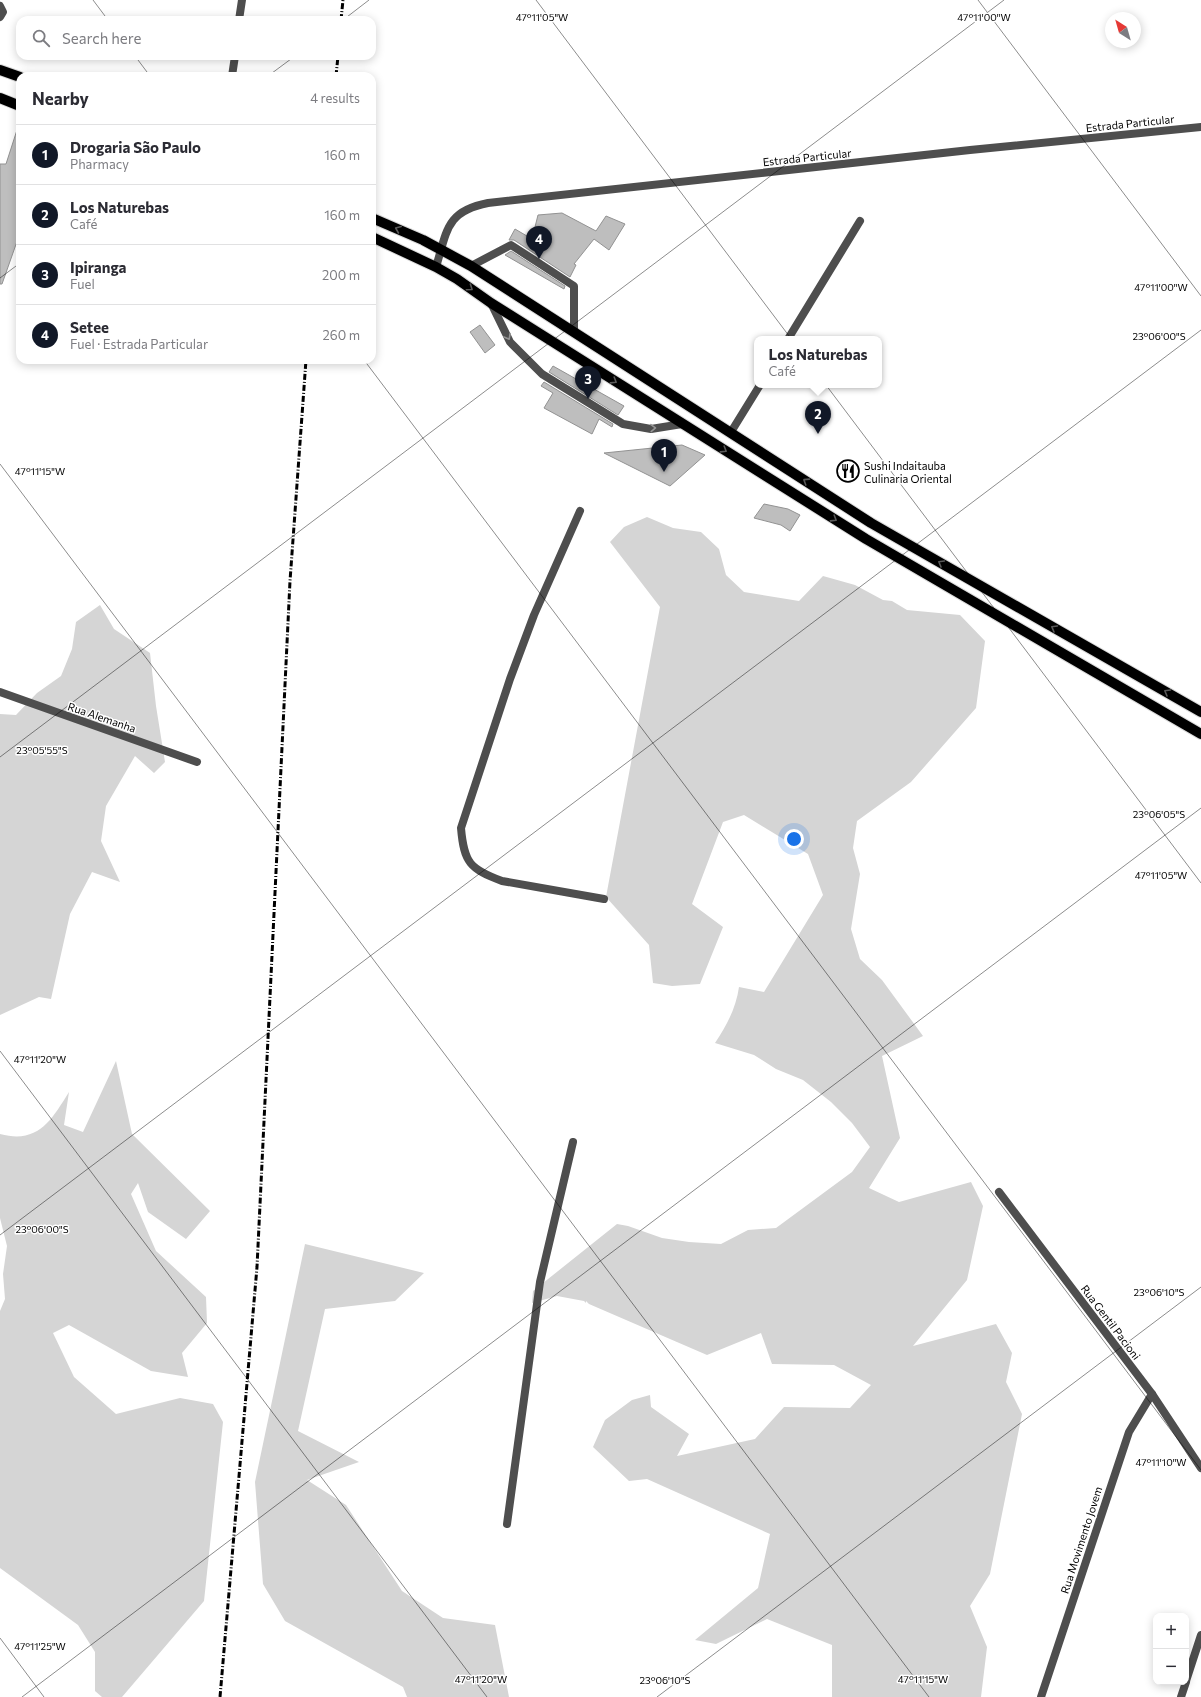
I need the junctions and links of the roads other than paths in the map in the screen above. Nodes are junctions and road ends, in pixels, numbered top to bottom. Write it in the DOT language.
graph roads {
  1 [pos="242,0"];
  2 [pos="0,6"];
  3 [pos="240,16"];
  4 [pos="0,17"];
  5 [pos="234,60"];
  6 [pos="0,70"];
  7 [pos="233,72"];
  8 [pos="16,76"];
  9 [pos="0,98"];
  10 [pos="16,104"];
  11 [pos="1201,127"];
  12 [pos="376,220"];
  13 [pos="860,221"];
  14 [pos="376,239"];
  15 [pos="442,250"];
  16 [pos="472,266"];
  17 [pos="436,267"];
  18 [pos="491,303"];
  19 [pos="574,331"];
  20 [pos="790,336"];
  21 [pos="758,388"];
  22 [pos="682,424"];
  23 [pos="731,432"];
  24 [pos="580,512"];
  25 [pos="0,692"];
  26 [pos="1201,712"];
  27 [pos="1201,734"];
  28 [pos="197,762"];
  29 [pos="604,900"];
  30 [pos="573,1142"];
  31 [pos="999,1192"];
  32 [pos="1152,1394"];
  33 [pos="1201,1468"];
  34 [pos="507,1524"];
  35 [pos="1201,1635"];
  36 [pos="1189,1672"];
  37 [pos="1184,1685"];
  38 [pos="1041,1697"];
  39 [pos="1180,1697"];
  1 -- 3 [label="street"];
  2 -- 4 [label="street"];
  5 -- 7 [label="street"];
  6 -- 8 [label="main road"];
  9 -- 10 [label="main road"];
  11 -- 15 [label="street, Estrada Particular"];
  15 -- 12 [label="main road, one-way"];
  13 -- 20 [label="street"];
  14 -- 17 [label="main road"];
  15 -- 16 [label="main road"];
  15 -- 17 [label="street, Estrada Particular"];
  16 -- 19 [label="main road"];
  16 -- 19 [label="street"];
  17 -- 18 [label="main road, one-way"];
  18 -- 22 [label="main road, one-way"];
  18 -- 22 [label="street, one-way"];
  19 -- 23 [label="main road"];
  21 -- 23 [label="street"];
  22 -- 27 [label="main road, one-way"];
  26 -- 23 [label="main road, one-way"];
  24 -- 29 [label="street"];
  25 -- 28 [label="street, Rua Alemanha"];
  30 -- 34 [label="street"];
  31 -- 32 [label="street, Rua Gentil Pacioni"];
  32 -- 33 [label="street, Rua Gentil Pacioni"];
  32 -- 38 [label="street, Rua Movimento Jovem"];
  35 -- 36 [label="street"];
  37 -- 39 [label="street"];
}
